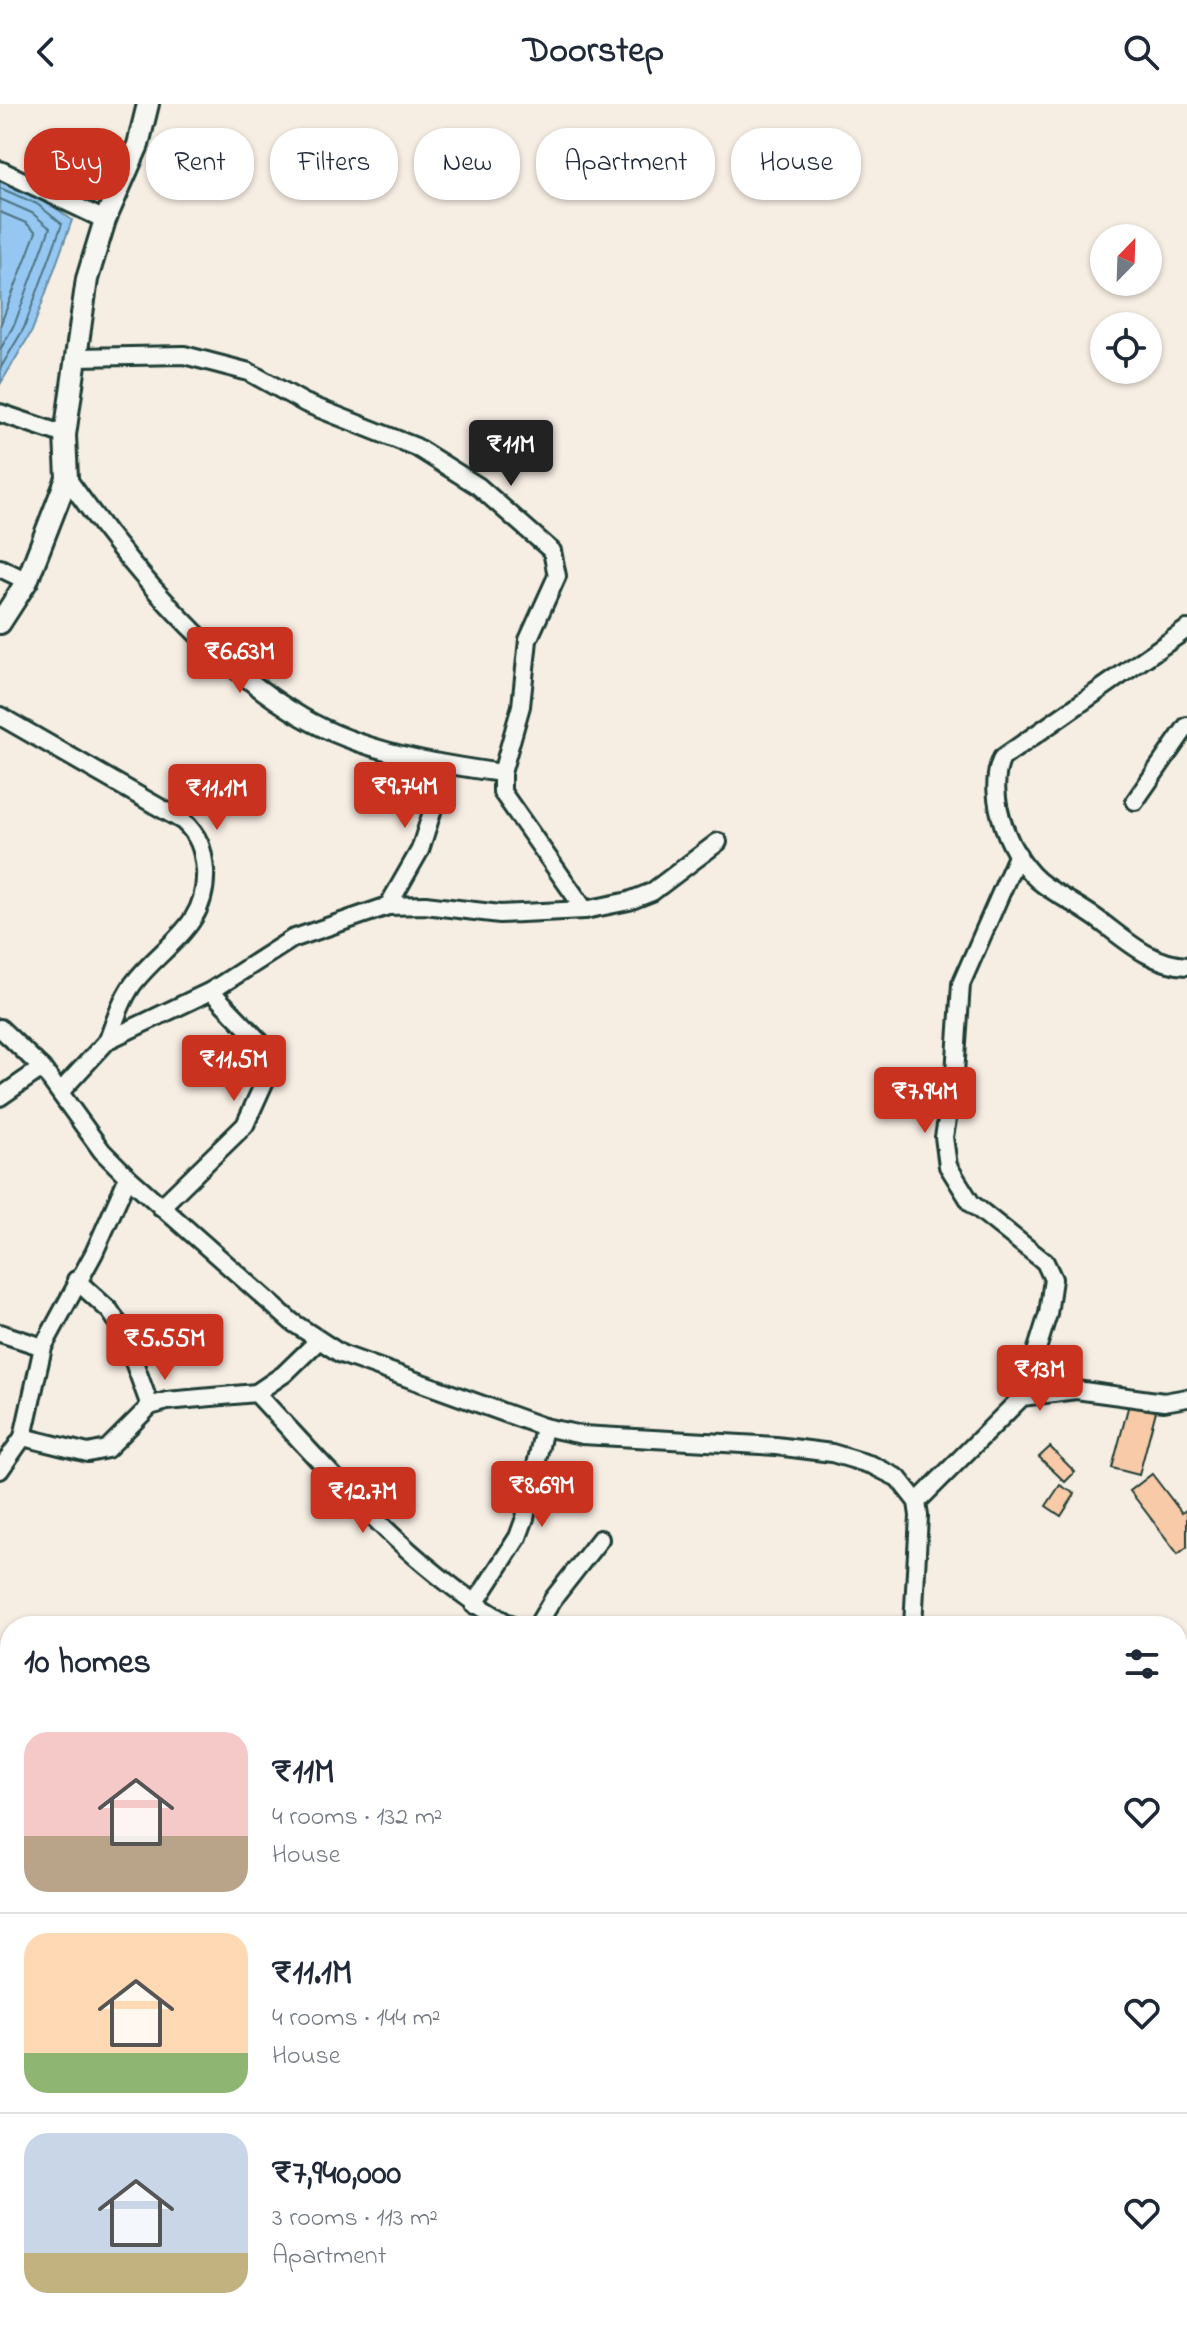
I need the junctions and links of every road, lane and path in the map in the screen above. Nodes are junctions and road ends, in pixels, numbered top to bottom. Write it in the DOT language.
graph roads {
  1 [pos="148,104"];
  2 [pos="0,170"];
  3 [pos="105,220"];
  4 [pos="77,357"];
  5 [pos="0,413"];
  6 [pos="65,435"];
  7 [pos="67,478"];
  8 [pos="0,568"];
  9 [pos="27,581"];
  10 [pos="0,623"];
  11 [pos="1187,629"];
  12 [pos="0,716"];
  13 [pos="1187,726"];
  14 [pos="447,765"];
  15 [pos="502,773"];
  16 [pos="1135,801"];
  17 [pos="718,842"];
  18 [pos="1018,854"];
  19 [pos="388,906"];
  20 [pos="585,910"];
  21 [pos="1187,966"];
  22 [pos="211,991"];
  23 [pos="0,1028"];
  24 [pos="108,1040"];
  25 [pos="42,1068"];
  26 [pos="61,1091"];
  27 [pos="0,1097"];
  28 [pos="128,1177"];
  29 [pos="161,1207"];
  30 [pos="76,1280"];
  31 [pos="0,1333"];
  32 [pos="318,1341"];
  33 [pos="43,1347"];
  34 [pos="256,1393"];
  35 [pos="1022,1397"];
  36 [pos="1187,1398"];
  37 [pos="150,1406"];
  38 [pos="544,1427"];
  39 [pos="23,1437"];
  40 [pos="0,1470"];
  41 [pos="917,1502"];
  42 [pos="600,1539"];
  43 [pos="474,1605"];
  44 [pos="494,1616"];
  45 [pos="543,1616"];
  46 [pos="914,1616"];
  1 -- 3 [label="street"];
  2 -- 3 [label="street"];
  3 -- 4 [label="street"];
  4 -- 6 [label="street"];
  4 -- 15 [label="street"];
  5 -- 6 [label="street"];
  6 -- 7 [label="street"];
  7 -- 9 [label="street"];
  7 -- 14 [label="street"];
  8 -- 9 [label="street"];
  9 -- 10 [label="street"];
  11 -- 18 [label="street"];
  12 -- 24 [label="street"];
  13 -- 16 [label="street"];
  14 -- 15 [label="street"];
  14 -- 19 [label="street"];
  15 -- 20 [label="street"];
  17 -- 20 [label="street"];
  18 -- 21 [label="street"];
  18 -- 35 [label="street"];
  19 -- 20 [label="street"];
  19 -- 22 [label="street"];
  22 -- 24 [label="street"];
  22 -- 29 [label="street"];
  23 -- 25 [label="street"];
  24 -- 26 [label="street"];
  25 -- 26 [label="street"];
  25 -- 27 [label="street"];
  26 -- 28 [label="street"];
  28 -- 29 [label="street"];
  28 -- 30 [label="street"];
  29 -- 32 [label="street"];
  30 -- 33 [label="street"];
  30 -- 37 [label="street"];
  31 -- 33 [label="street"];
  32 -- 34 [label="street"];
  32 -- 38 [label="street"];
  33 -- 39 [label="street"];
  34 -- 37 [label="street"];
  34 -- 43 [label="street"];
  35 -- 36 [label="street"];
  35 -- 41 [label="street"];
  37 -- 39 [label="street"];
  38 -- 41 [label="street"];
  38 -- 43 [label="street"];
  39 -- 40 [label="street"];
  41 -- 46 [label="street"];
  42 -- 45 [label="street"];
  43 -- 44 [label="street"];
}
